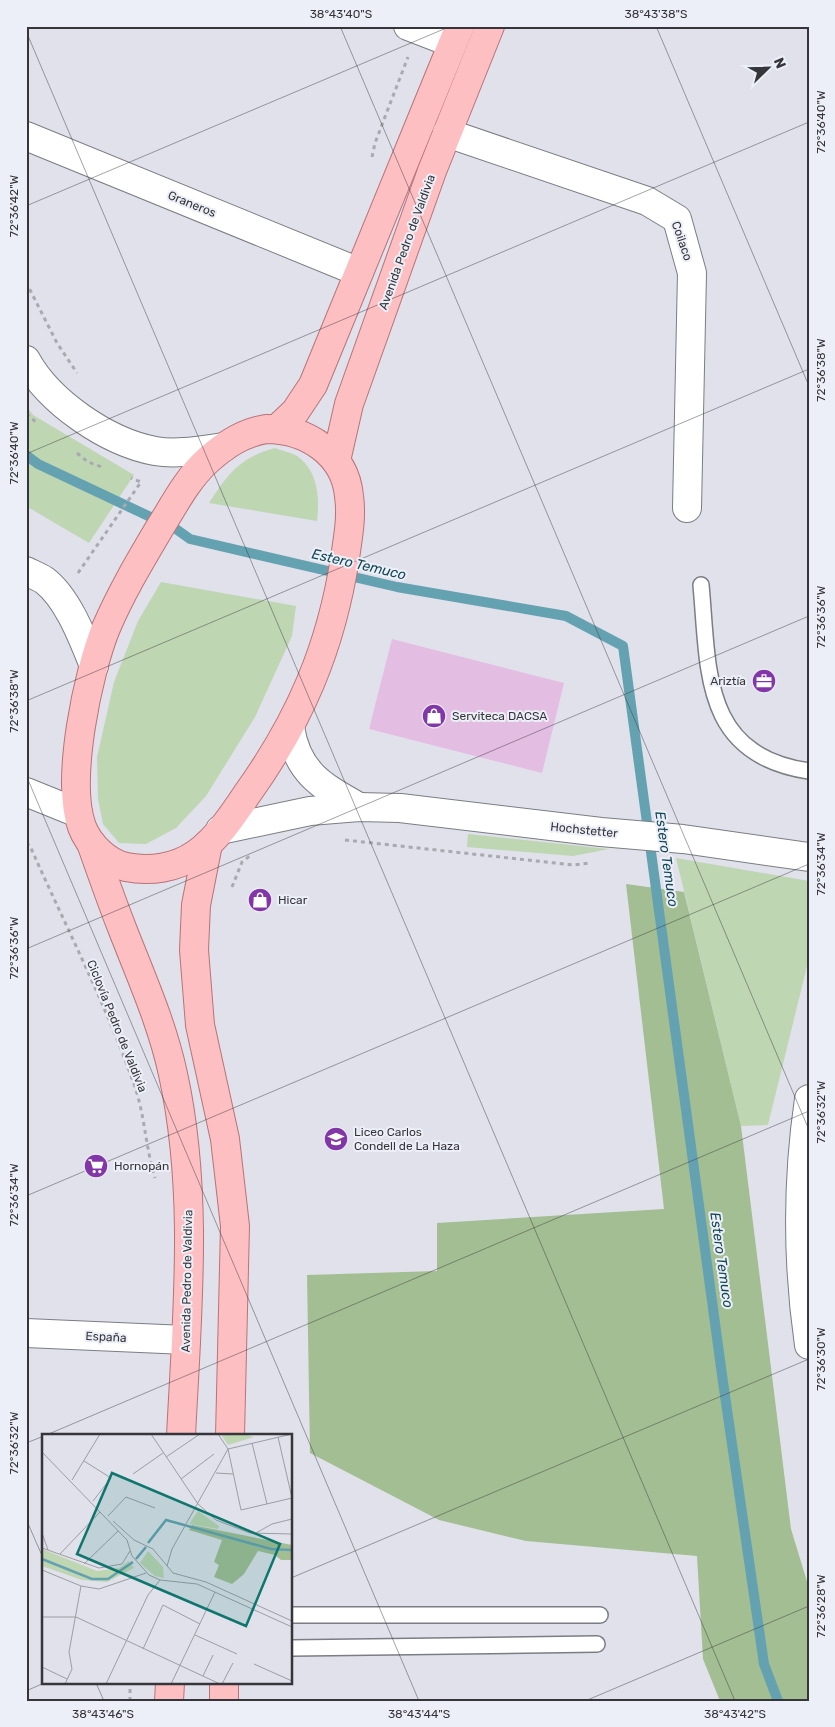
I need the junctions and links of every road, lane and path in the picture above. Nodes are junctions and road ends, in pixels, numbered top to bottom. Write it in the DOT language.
graph roads {
  1 [pos="490,26"];
  2 [pos="413,28"];
  3 [pos="456,35"];
  4 [pos="447,133"];
  5 [pos="26,136"];
  6 [pos="371,161"];
  7 [pos="359,272"];
  8 [pos="26,282"];
  9 [pos="26,360"];
  10 [pos="82,378"];
  11 [pos="26,414"];
  12 [pos="30,418"];
  13 [pos="277,429"];
  14 [pos="224,446"];
  15 [pos="336,461"];
  16 [pos="141,482"];
  17 [pos="687,508"];
  18 [pos="26,571"];
  19 [pos="73,580"];
  20 [pos="701,585"];
  21 [pos="94,666"];
  22 [pos="290,727"];
  23 [pos="809,771"];
  24 [pos="26,792"];
  25 [pos="359,807"];
  26 [pos="78,813"];
  27 [pos="214,837"];
  28 [pos="90,842"];
  29 [pos="26,843"];
  30 [pos="401,847"];
  31 [pos="256,852"];
  32 [pos="809,857"];
  33 [pos="593,862"];
  34 [pos="230,892"];
  35 [pos="809,1098"];
  36 [pos="157,1185"];
  37 [pos="26,1333"];
  38 [pos="186,1340"];
  39 [pos="809,1345"];
  40 [pos="181,1434"];
  41 [pos="230,1434"];
  42 [pos="292,1615"];
  43 [pos="600,1615"];
  44 [pos="597,1644"];
  45 [pos="292,1648"];
  46 [pos="130,1684"];
  47 [pos="170,1684"];
  48 [pos="224,1684"];
  49 [pos="130,1701"];
  50 [pos="169,1701"];
  51 [pos="224,1701"];
  1 -- 4 [label="main road, Avenida Pedro de Valdivia"];
  2 -- 3 [label="street"];
  2 -- 6 [label="path"];
  3 -- 7 [label="main road"];
  4 -- 15 [label="main road, Avenida Pedro de Valdivia"];
  4 -- 17 [label="street, Coilaco"];
  5 -- 7 [label="street, Graneros"];
  7 -- 13 [label="main road"];
  8 -- 10 [label="path"];
  9 -- 14 [label="street"];
  11 -- 12 [label="path"];
  13 -- 14 [label="main road, Avenida Pedro de Valdivia"];
  13 -- 15 [label="main road, Avenida Pedro de Valdivia"];
  14 -- 21 [label="main road, Avenida Pedro de Valdivia"];
  15 -- 22 [label="main road, Avenida Pedro de Valdivia"];
  16 -- 19 [label="path"];
  18 -- 21 [label="street"];
  20 -- 23 [label="lane"];
  21 -- 26 [label="main road, Avenida Pedro de Valdivia"];
  22 -- 25 [label="street, Hochstetter"];
  22 -- 27 [label="main road, Avenida Pedro de Valdivia"];
  24 -- 26 [label="street"];
  25 -- 27 [label="street, Hochstetter"];
  25 -- 32 [label="street, Hochstetter"];
  26 -- 28 [label="main road, Avenida Pedro de Valdivia"];
  27 -- 28 [label="main road, Avenida Pedro de Valdivia"];
  27 -- 41 [label="main road, Avenida Pedro de Valdivia"];
  28 -- 38 [label="main road, Avenida Pedro de Valdivia"];
  29 -- 36 [label="path, Ciclovía Pedro de Valdivia"];
  30 -- 33 [label="path"];
  31 -- 34 [label="path"];
  35 -- 39 [label="street"];
  37 -- 38 [label="street, España"];
  38 -- 40 [label="main road, Avenida Pedro de Valdivia"];
  42 -- 43 [label="lane"];
  44 -- 45 [label="lane"];
  46 -- 49 [label="path"];
  47 -- 50 [label="main road"];
  48 -- 51 [label="main road"];
}
